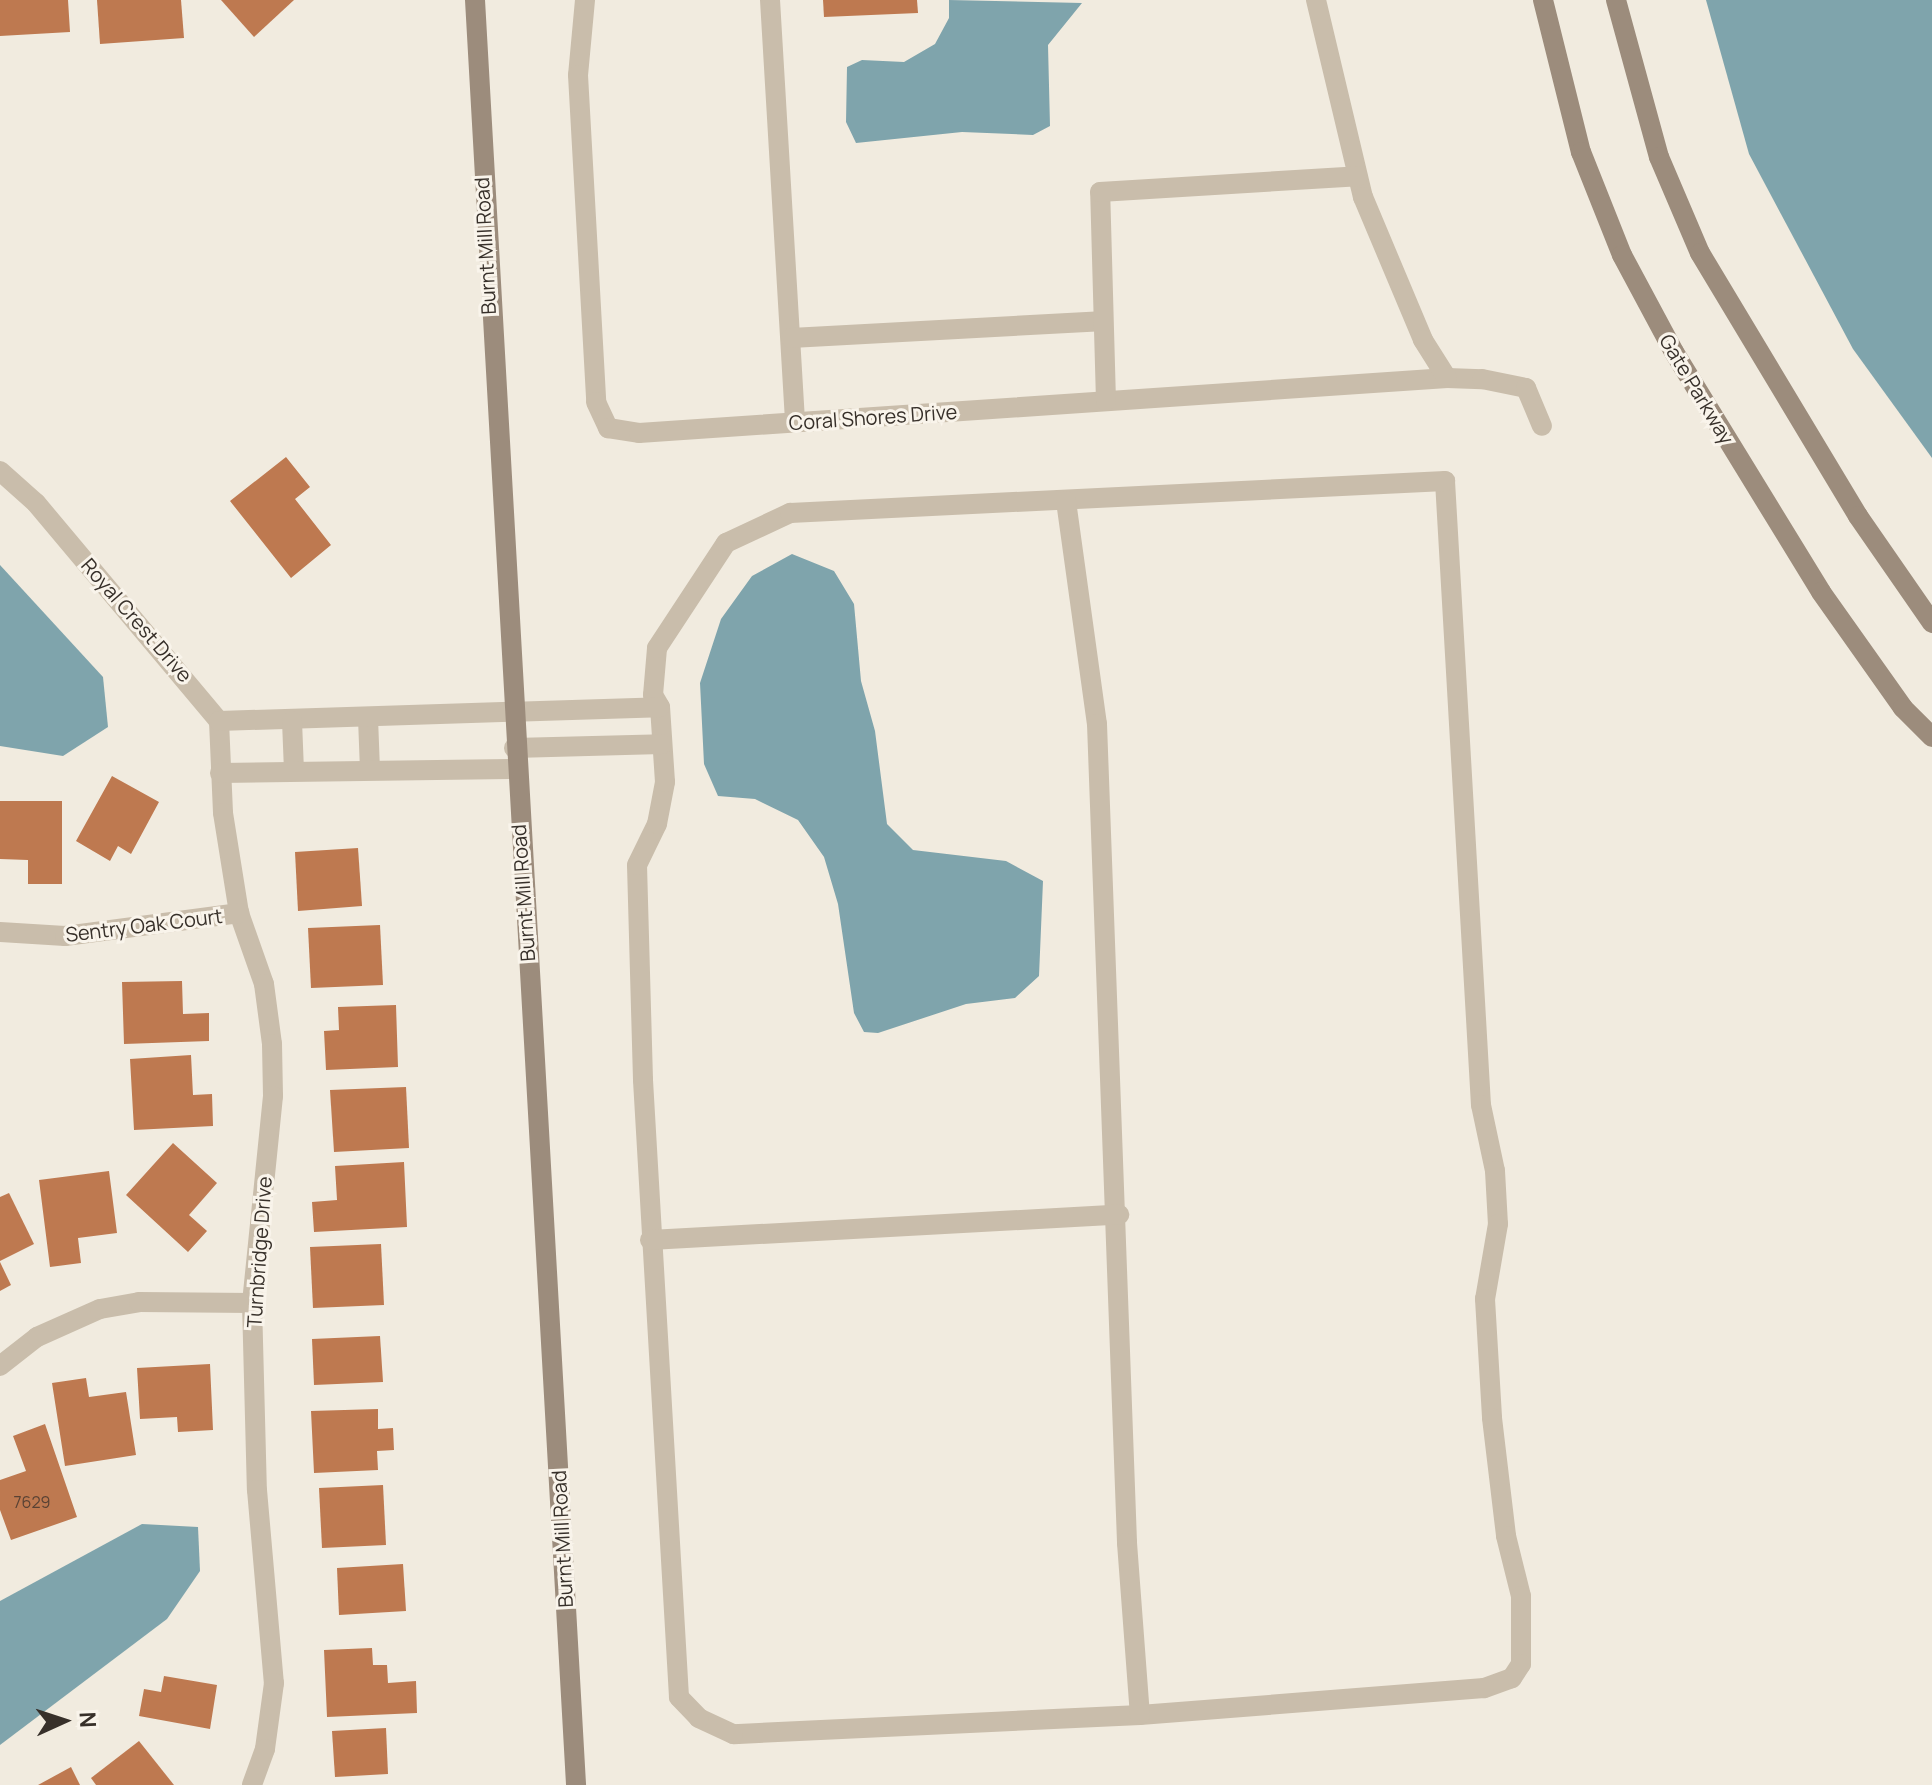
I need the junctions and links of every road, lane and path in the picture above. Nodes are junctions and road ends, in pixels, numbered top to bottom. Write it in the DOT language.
graph roads {
  1 [pos="475,0"];
  2 [pos="585,0"];
  3 [pos="770,0"];
  4 [pos="1316,0"];
  5 [pos="1543,0"];
  6 [pos="1616,0"];
  7 [pos="1358,176"];
  8 [pos="1101,321"];
  9 [pos="791,338"];
  10 [pos="1447,378"];
  11 [pos="1106,401"];
  12 [pos="795,422"];
  13 [pos="1542,426"];
  14 [pos="0,471"];
  15 [pos="1066,501"];
  16 [pos="1932,623"];
  17 [pos="660,707"];
  18 [pos="512,713"];
  19 [pos="368,718"];
  20 [pos="219,721"];
  21 [pos="292,721"];
  22 [pos="1932,737"];
  23 [pos="662,744"];
  24 [pos="514,748"];
  25 [pos="515,769"];
  26 [pos="370,770"];
  27 [pos="294,771"];
  28 [pos="220,773"];
  29 [pos="239,913"];
  30 [pos="0,932"];
  31 [pos="1119,1215"];
  32 [pos="650,1240"];
  33 [pos="252,1303"];
  34 [pos="0,1366"];
  35 [pos="1140,1715"];
  36 [pos="252,1785"];
  37 [pos="576,1785"];
  1 -- 18 [label="street, Burnt Mill Road"];
  2 -- 12 [label="street, Coral Shores Drive"];
  3 -- 9 [label="street"];
  4 -- 7 [label="street"];
  5 -- 22 [label="street, Gate Parkway"];
  6 -- 16 [label="street"];
  7 -- 8 [label="street"];
  7 -- 10 [label="street"];
  8 -- 9 [label="street"];
  8 -- 11 [label="street"];
  9 -- 12 [label="street"];
  10 -- 11 [label="street, Coral Shores Drive"];
  10 -- 13 [label="street, Coral Shores Drive"];
  11 -- 12 [label="street, Coral Shores Drive"];
  14 -- 20 [label="street, Royal Crest Drive"];
  15 -- 17 [label="street"];
  15 -- 31 [label="street"];
  15 -- 35 [label="street"];
  17 -- 18 [label="street"];
  17 -- 23 [label="street"];
  18 -- 19 [label="street"];
  18 -- 24 [label="street, Burnt Mill Road"];
  19 -- 21 [label="street"];
  19 -- 26 [label="street"];
  20 -- 21 [label="street"];
  20 -- 28 [label="street, Turnbridge Drive"];
  21 -- 27 [label="street"];
  23 -- 24 [label="street"];
  23 -- 32 [label="street"];
  24 -- 25 [label="street, Burnt Mill Road"];
  25 -- 26 [label="street"];
  25 -- 37 [label="street, Burnt Mill Road"];
  26 -- 27 [label="street"];
  27 -- 28 [label="street"];
  28 -- 29 [label="street, Turnbridge Drive"];
  29 -- 30 [label="street, Sentry Oak Court"];
  29 -- 33 [label="street, Turnbridge Drive"];
  31 -- 32 [label="street"];
  31 -- 35 [label="street"];
  32 -- 35 [label="street"];
  33 -- 34 [label="street"];
  33 -- 36 [label="street, Turnbridge Drive"];
}
